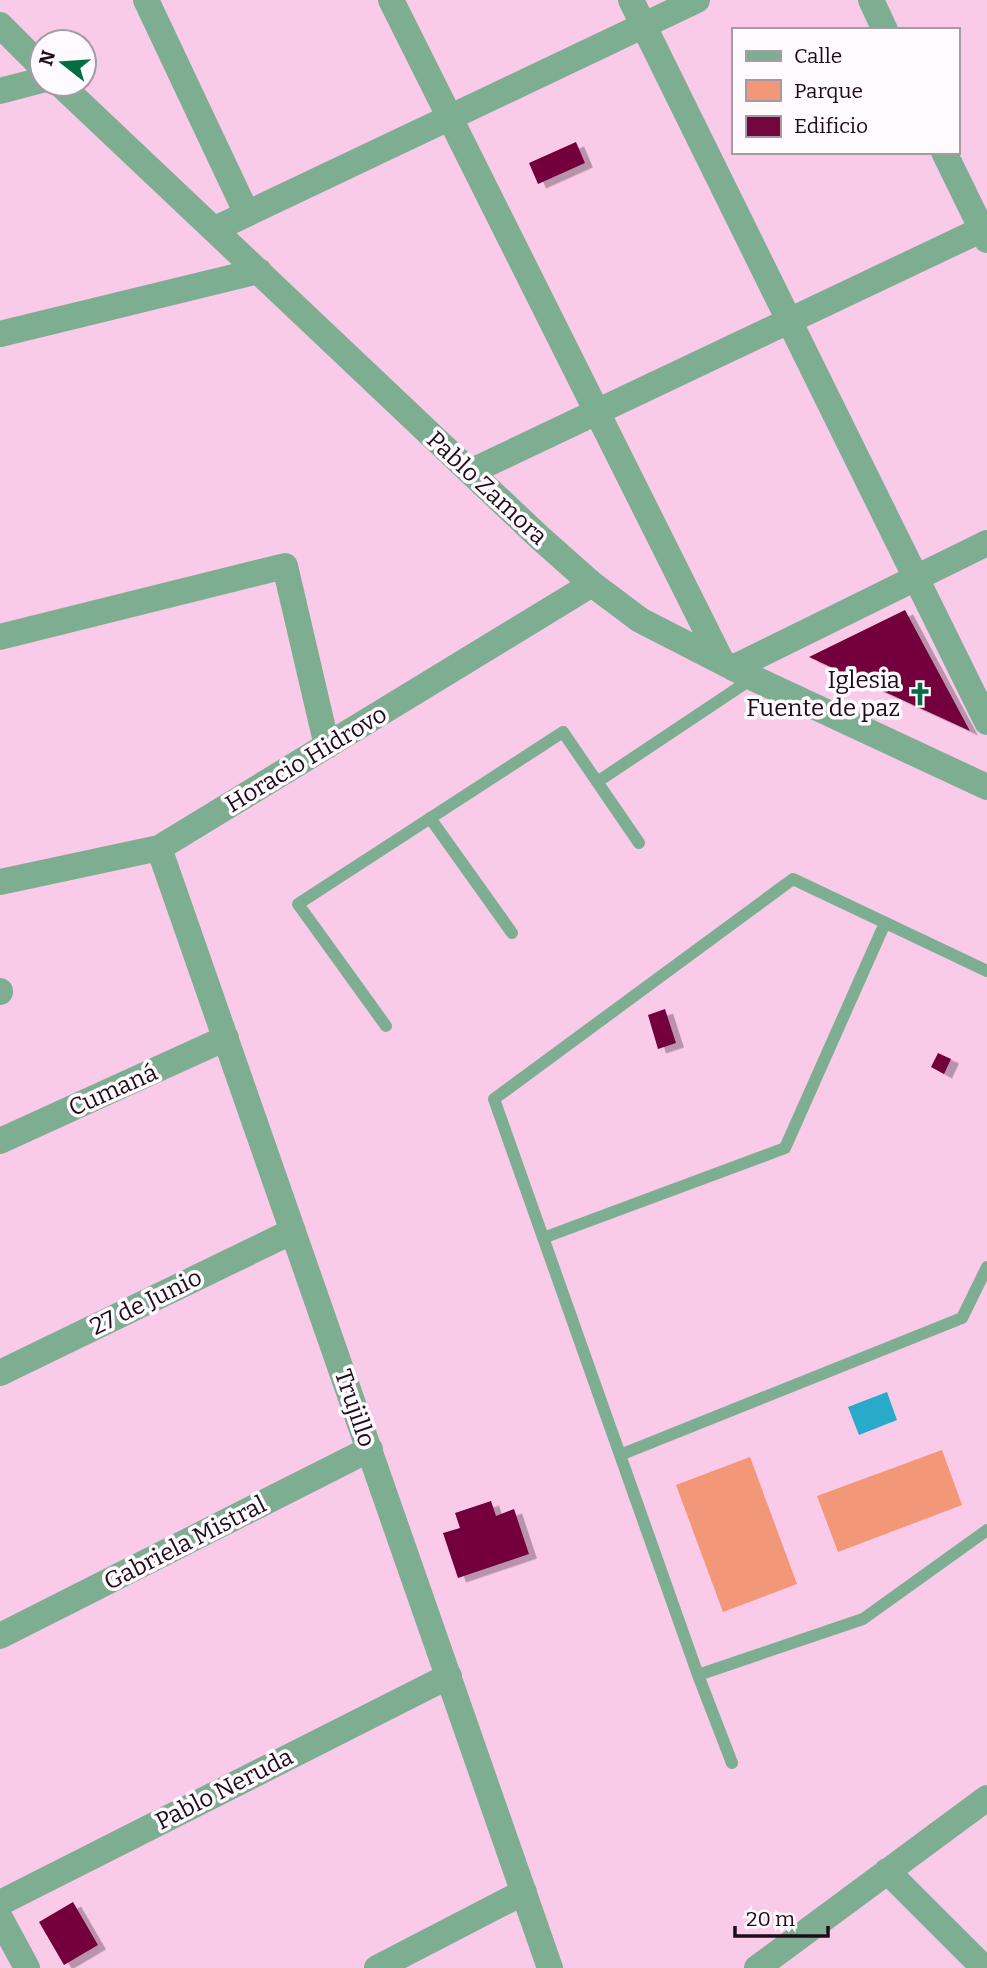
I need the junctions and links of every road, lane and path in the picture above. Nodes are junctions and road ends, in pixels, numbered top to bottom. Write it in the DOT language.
graph roads {
  1 [pos="146,0"];
  2 [pos="391,0"];
  3 [pos="631,0"];
  4 [pos="697,0"];
  5 [pos="871,0"];
  6 [pos="0,25"];
  7 [pos="643,25"];
  8 [pos="884,28"];
  9 [pos="28,52"];
  10 [pos="28,84"];
  11 [pos="0,91"];
  12 [pos="75,98"];
  13 [pos="450,117"];
  14 [pos="945,154"];
  15 [pos="247,214"];
  16 [pos="215,229"];
  17 [pos="985,232"];
  18 [pos="259,271"];
  19 [pos="789,321"];
  20 [pos="0,334"];
  21 [pos="597,412"];
  22 [pos="470,472"];
  23 [pos="987,543"];
  24 [pos="916,577"];
  25 [pos="592,584"];
  26 [pos="0,637"];
  27 [pos="736,669"];
  28 [pos="987,722"];
  29 [pos="327,746"];
  30 [pos="597,782"];
  31 [pos="987,787"];
  32 [pos="430,818"];
  33 [pos="639,843"];
  34 [pos="159,848"];
  35 [pos="0,882"];
  36 [pos="885,923"];
  37 [pos="512,933"];
  38 [pos="987,971"];
  39 [pos="386,1026"];
  40 [pos="226,1038"];
  41 [pos="0,1141"];
  42 [pos="293,1231"];
  43 [pos="543,1238"];
  44 [pos="987,1267"];
  45 [pos="0,1373"];
  46 [pos="370,1450"];
  47 [pos="620,1455"];
  48 [pos="987,1530"];
  49 [pos="0,1636"];
  50 [pos="698,1675"];
  51 [pos="449,1676"];
  52 [pos="733,1763"];
  53 [pos="987,1798"];
  54 [pos="887,1871"];
  55 [pos="524,1892"];
  56 [pos="0,1903"];
  57 [pos="0,1918"];
  58 [pos="27,1968"];
  59 [pos="377,1968"];
  60 [pos="550,1968"];
  61 [pos="757,1968"];
  62 [pos="984,1968"];
  1 -- 15 [label="street"];
  2 -- 13 [label="street"];
  3 -- 7 [label="street"];
  4 -- 7 [label="street"];
  5 -- 8 [label="street"];
  6 -- 9 [label="street"];
  7 -- 13 [label="street"];
  7 -- 19 [label="street"];
  10 -- 11 [label="street"];
  12 -- 16 [label="street, Pablo Zamora"];
  13 -- 15 [label="street"];
  13 -- 21 [label="street"];
  14 -- 17 [label="street"];
  15 -- 16 [label="street"];
  16 -- 18 [label="street, Pablo Zamora"];
  17 -- 19 [label="street"];
  18 -- 20 [label="street"];
  18 -- 22 [label="street, Pablo Zamora"];
  19 -- 21 [label="street"];
  19 -- 24 [label="street"];
  21 -- 22 [label="street"];
  21 -- 27 [label="street"];
  22 -- 25 [label="street, Pablo Zamora"];
  23 -- 24 [label="street"];
  24 -- 27 [label="street"];
  24 -- 28 [label="street"];
  25 -- 27 [label="street, Pablo Zamora"];
  25 -- 29 [label="street, Horacio Hidrovo"];
  26 -- 29 [label="street"];
  27 -- 30 [label="lane"];
  27 -- 31 [label="street, Pablo Zamora"];
  29 -- 34 [label="street, Horacio Hidrovo"];
  30 -- 32 [label="lane"];
  30 -- 33 [label="lane"];
  32 -- 37 [label="lane"];
  32 -- 39 [label="lane"];
  34 -- 35 [label="street, Horacio Hidrovo"];
  34 -- 40 [label="street, Trujillo"];
  36 -- 38 [label="lane"];
  36 -- 43 [label="lane"];
  36 -- 43 [label="lane"];
  40 -- 41 [label="street, Cumaná"];
  40 -- 42 [label="street, Trujillo"];
  42 -- 45 [label="street, 27 de Junio"];
  42 -- 46 [label="street, Trujillo"];
  43 -- 47 [label="lane"];
  44 -- 47 [label="lane"];
  46 -- 49 [label="street, Gabriela Mistral"];
  46 -- 51 [label="street, Trujillo"];
  47 -- 50 [label="lane"];
  48 -- 50 [label="lane"];
  50 -- 52 [label="lane"];
  51 -- 55 [label="street, Trujillo"];
  51 -- 56 [label="street, Pablo Neruda"];
  53 -- 54 [label="street"];
  54 -- 61 [label="street"];
  54 -- 62 [label="street"];
  55 -- 59 [label="street"];
  55 -- 60 [label="street, Trujillo"];
  57 -- 58 [label="street"];
}
